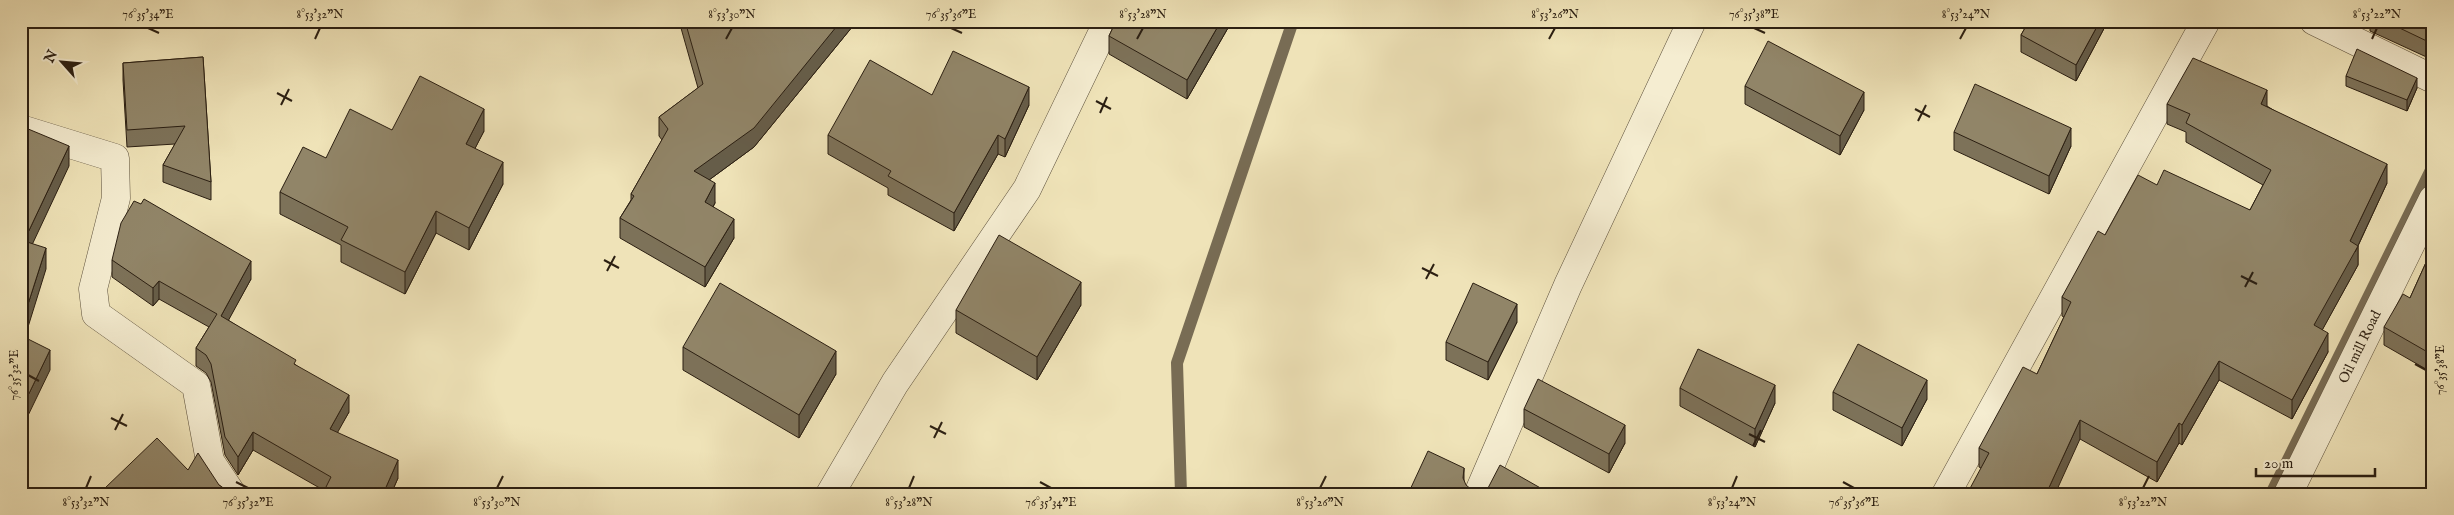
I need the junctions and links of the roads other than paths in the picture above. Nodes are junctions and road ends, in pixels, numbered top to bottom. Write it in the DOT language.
graph roads {
  1 [pos="1108,21"];
  2 [pos="1692,21"];
  3 [pos="2206,21"];
  4 [pos="2314,21"];
  5 [pos="2433,79"];
  6 [pos="21,129"];
  7 [pos="2433,199"];
  8 [pos="232,494"];
  9 [pos="830,494"];
  10 [pos="1478,494"];
  11 [pos="1946,494"];
  12 [pos="2288,494"];
  1 -- 9 [label="street"];
  2 -- 10 [label="street"];
  3 -- 11 [label="street"];
  4 -- 5 [label="street"];
  6 -- 8 [label="street"];
  7 -- 12 [label="street, Oil mill Road"];
}
